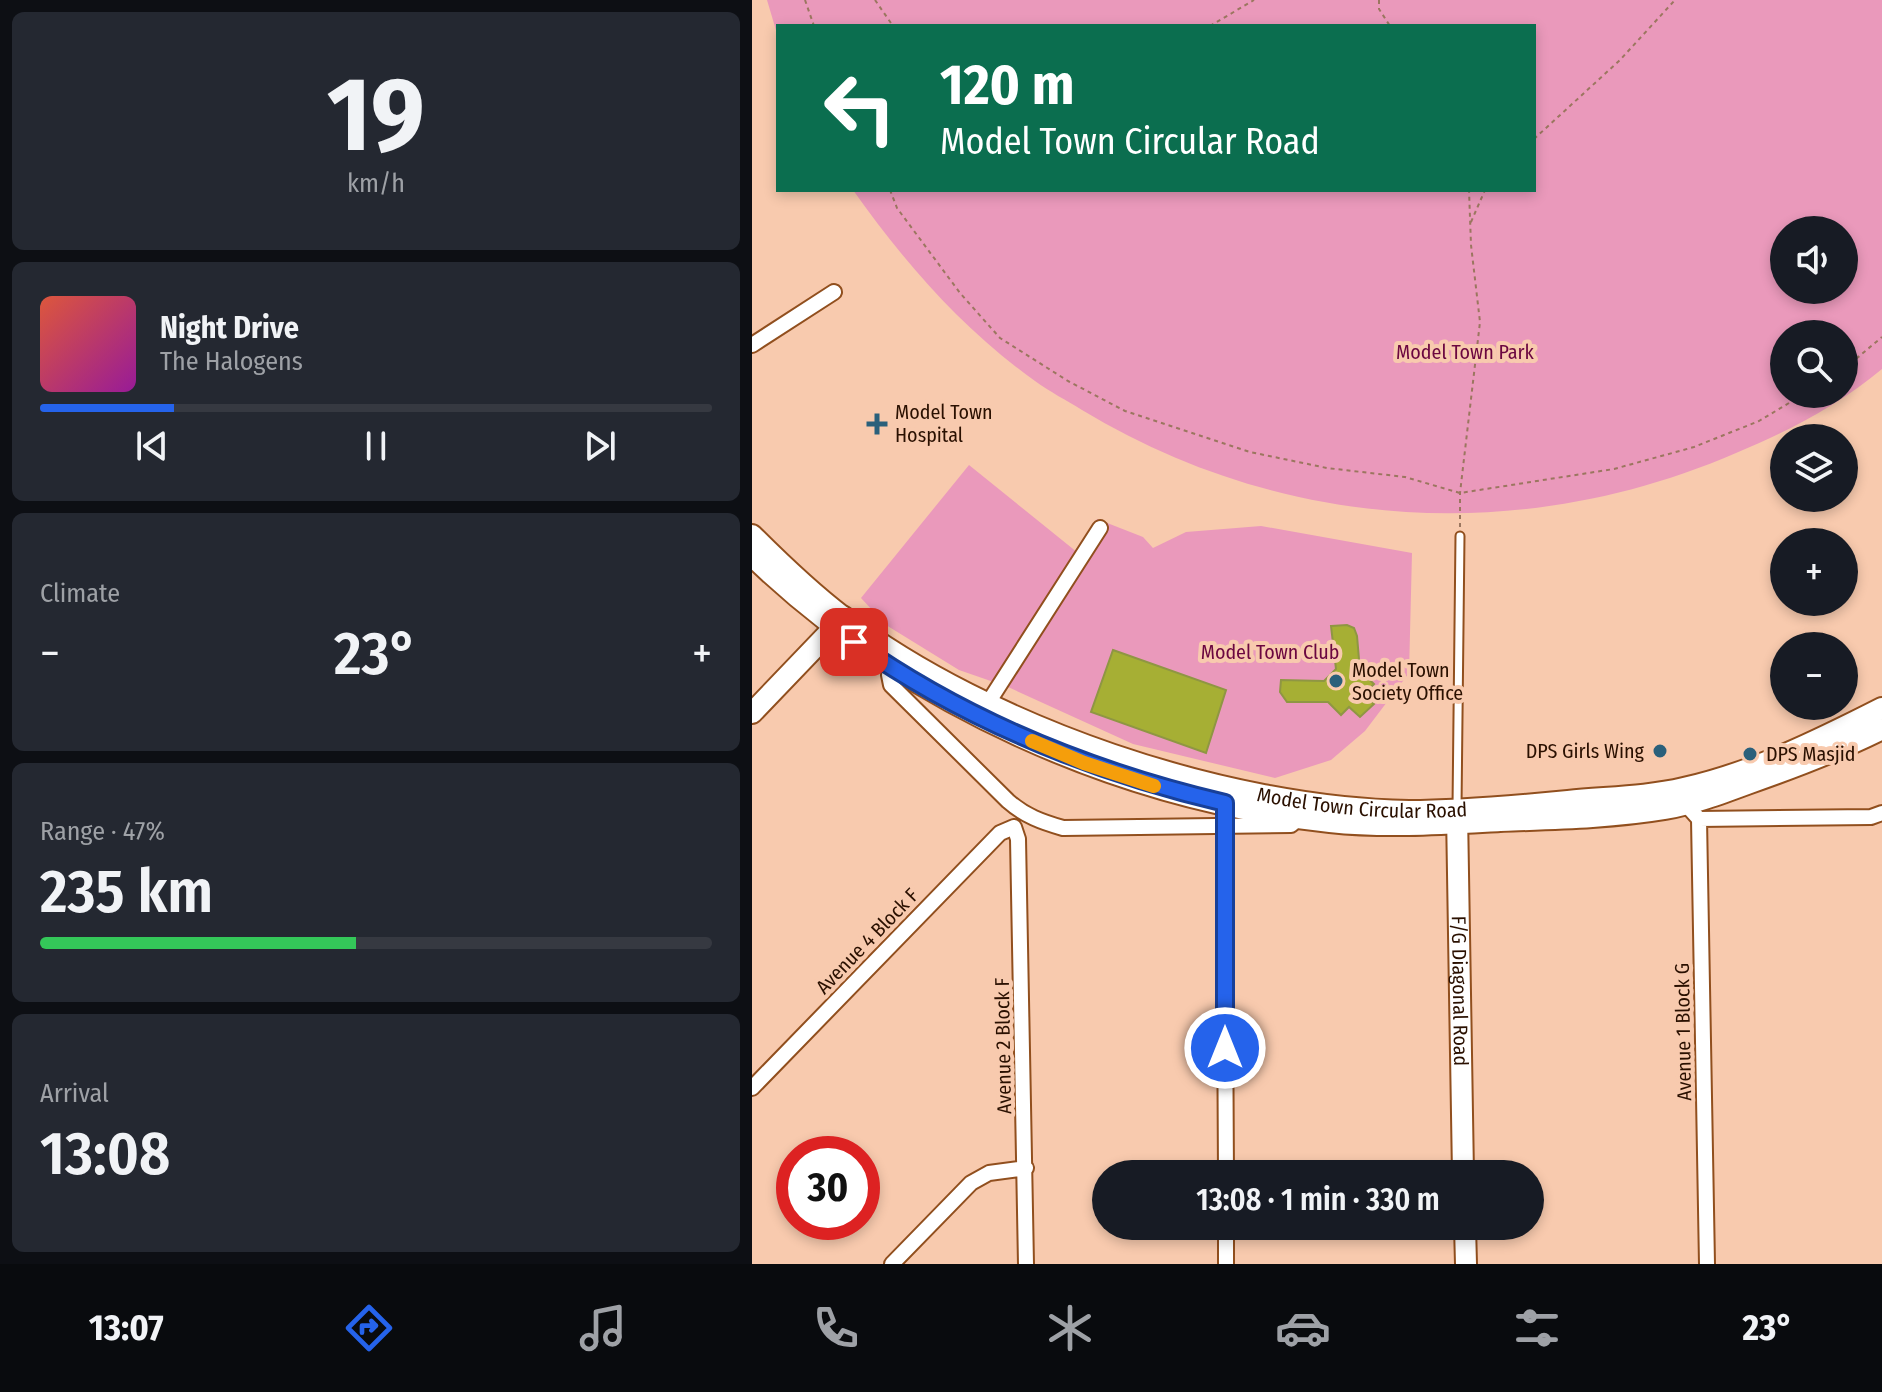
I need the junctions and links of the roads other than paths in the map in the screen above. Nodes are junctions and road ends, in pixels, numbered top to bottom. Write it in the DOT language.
graph roads {
  1 [pos="834,292"];
  2 [pos="752,345"];
  3 [pos="1100,528"];
  4 [pos="752,535"];
  5 [pos="1460,536"];
  6 [pos="752,556"];
  7 [pos="839,623"];
  8 [pos="893,669"];
  9 [pos="988,703"];
  10 [pos="1882,708"];
  11 [pos="752,713"];
  12 [pos="1882,729"];
  13 [pos="1225,803"];
  14 [pos="1691,803"];
  15 [pos="1302,809"];
  16 [pos="1022,813"];
  17 [pos="1882,813"];
  18 [pos="1456,816"];
  19 [pos="1014,827"];
  20 [pos="1224,827"];
  21 [pos="752,1088"];
  22 [pos="1226,1160"];
  23 [pos="1463,1160"];
  24 [pos="1026,1168"];
  25 [pos="1226,1240"];
  26 [pos="1465,1240"];
  27 [pos="892,1264"];
  28 [pos="1026,1264"];
  29 [pos="1226,1264"];
  30 [pos="1466,1264"];
  31 [pos="1707,1264"];
  1 -- 2 [label="street"];
  3 -- 9 [label="street"];
  4 -- 7 [label="main road, Model Town Circular Road"];
  5 -- 18 [label="lane"];
  6 -- 7 [label="main road, Model Town Circular Road"];
  7 -- 8 [label="main road, Model Town Circular Road"];
  7 -- 9 [label="main road, Model Town Circular Road"];
  7 -- 11 [label="main road"];
  8 -- 13 [label="main road, Model Town Circular Road"];
  8 -- 16 [label="street"];
  9 -- 15 [label="main road, Model Town Circular Road"];
  10 -- 14 [label="main road, Model Town Circular Road"];
  12 -- 14 [label="main road, Model Town Circular Road"];
  13 -- 15 [label="main road, Model Town Circular Road"];
  13 -- 20 [label="street"];
  14 -- 17 [label="street"];
  14 -- 18 [label="main road, Model Town Circular Road"];
  14 -- 31 [label="street, Avenue 1 Block G"];
  15 -- 18 [label="main road, Model Town Circular Road"];
  15 -- 20 [label="street"];
  16 -- 19 [label="street"];
  16 -- 20 [label="street"];
  18 -- 23 [label="main road, F/G Diagonal Road"];
  19 -- 21 [label="street, Avenue 4 Block F"];
  19 -- 24 [label="street, Avenue 2 Block F"];
  20 -- 22 [label="street"];
  24 -- 27 [label="street"];
  24 -- 28 [label="street, Avenue 2 Block F"];
  25 -- 29 [label="street"];
  26 -- 30 [label="main road"];
}
